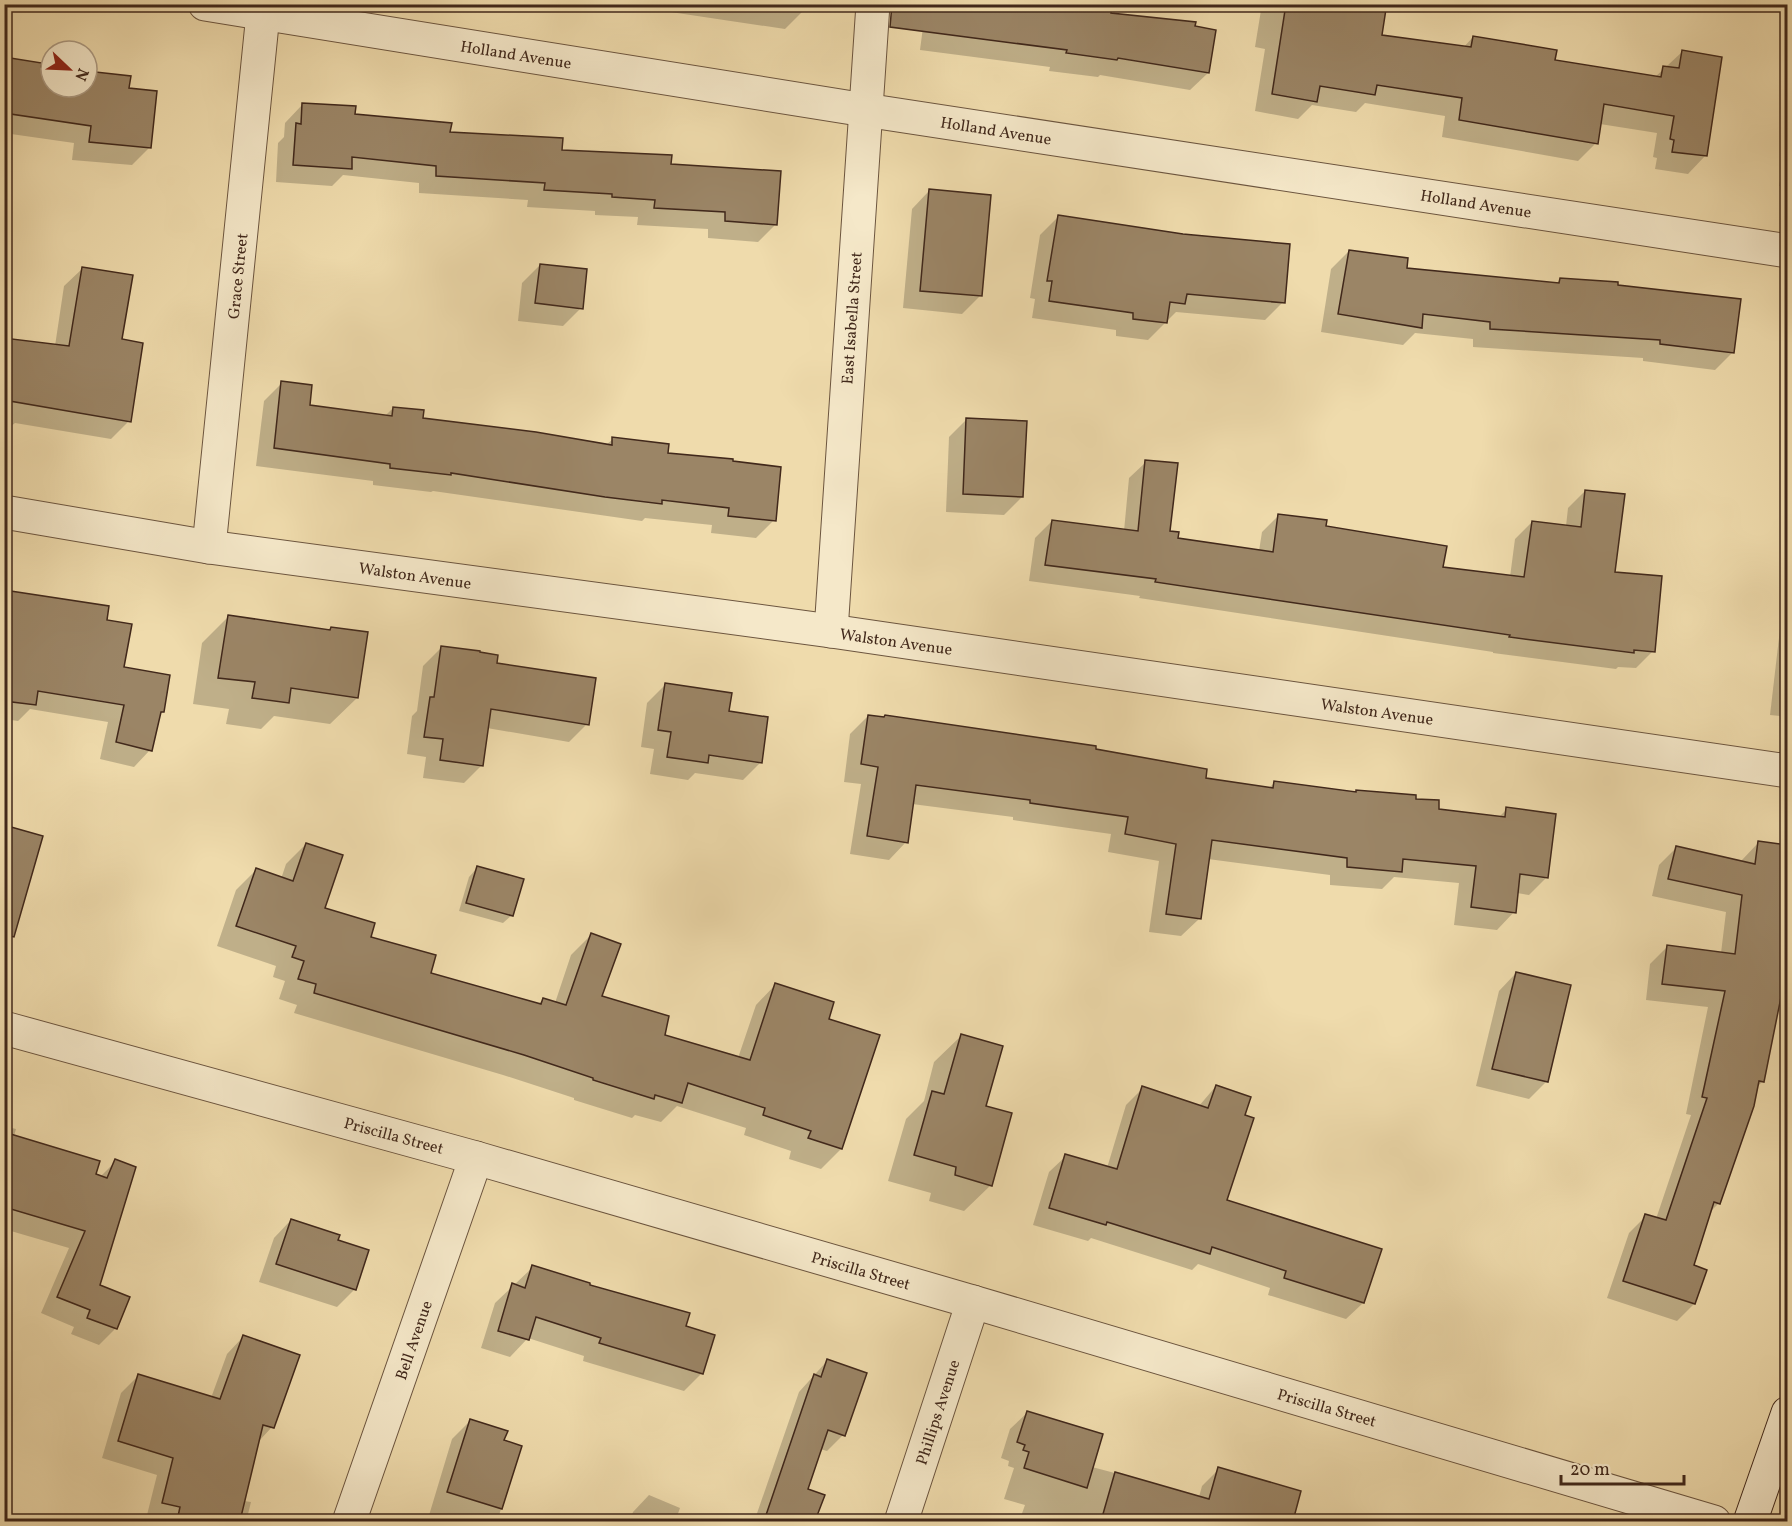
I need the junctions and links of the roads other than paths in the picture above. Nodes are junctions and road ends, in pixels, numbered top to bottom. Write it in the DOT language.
graph roads {
  1 [pos="205,4"];
  2 [pos="873,4"];
  3 [pos="264,9"];
  4 [pos="865,110"];
  5 [pos="1788,251"];
  6 [pos="4,512"];
  7 [pos="209,547"];
  8 [pos="831,631"];
  9 [pos="1788,771"];
  10 [pos="4,1028"];
  11 [pos="476,1158"];
  12 [pos="973,1302"];
  13 [pos="1788,1413"];
  14 [pos="349,1521"];
  15 [pos="901,1521"];
  16 [pos="1714,1521"];
  17 [pos="1750,1521"];
  1 -- 3 [label="street, Holland Avenue"];
  2 -- 4 [label="street, East Isabella Street"];
  3 -- 4 [label="street, Holland Avenue"];
  3 -- 7 [label="street, Grace Street"];
  4 -- 5 [label="street, Holland Avenue"];
  4 -- 8 [label="street, East Isabella Street"];
  6 -- 7 [label="street, Walston Avenue"];
  7 -- 8 [label="street, Walston Avenue"];
  8 -- 9 [label="street, Walston Avenue"];
  10 -- 11 [label="street, Priscilla Street"];
  11 -- 12 [label="street, Priscilla Street"];
  11 -- 14 [label="street, Bell Avenue"];
  12 -- 15 [label="street, Phillips Avenue"];
  12 -- 16 [label="street, Priscilla Street"];
  13 -- 17 [label="street"];
}
